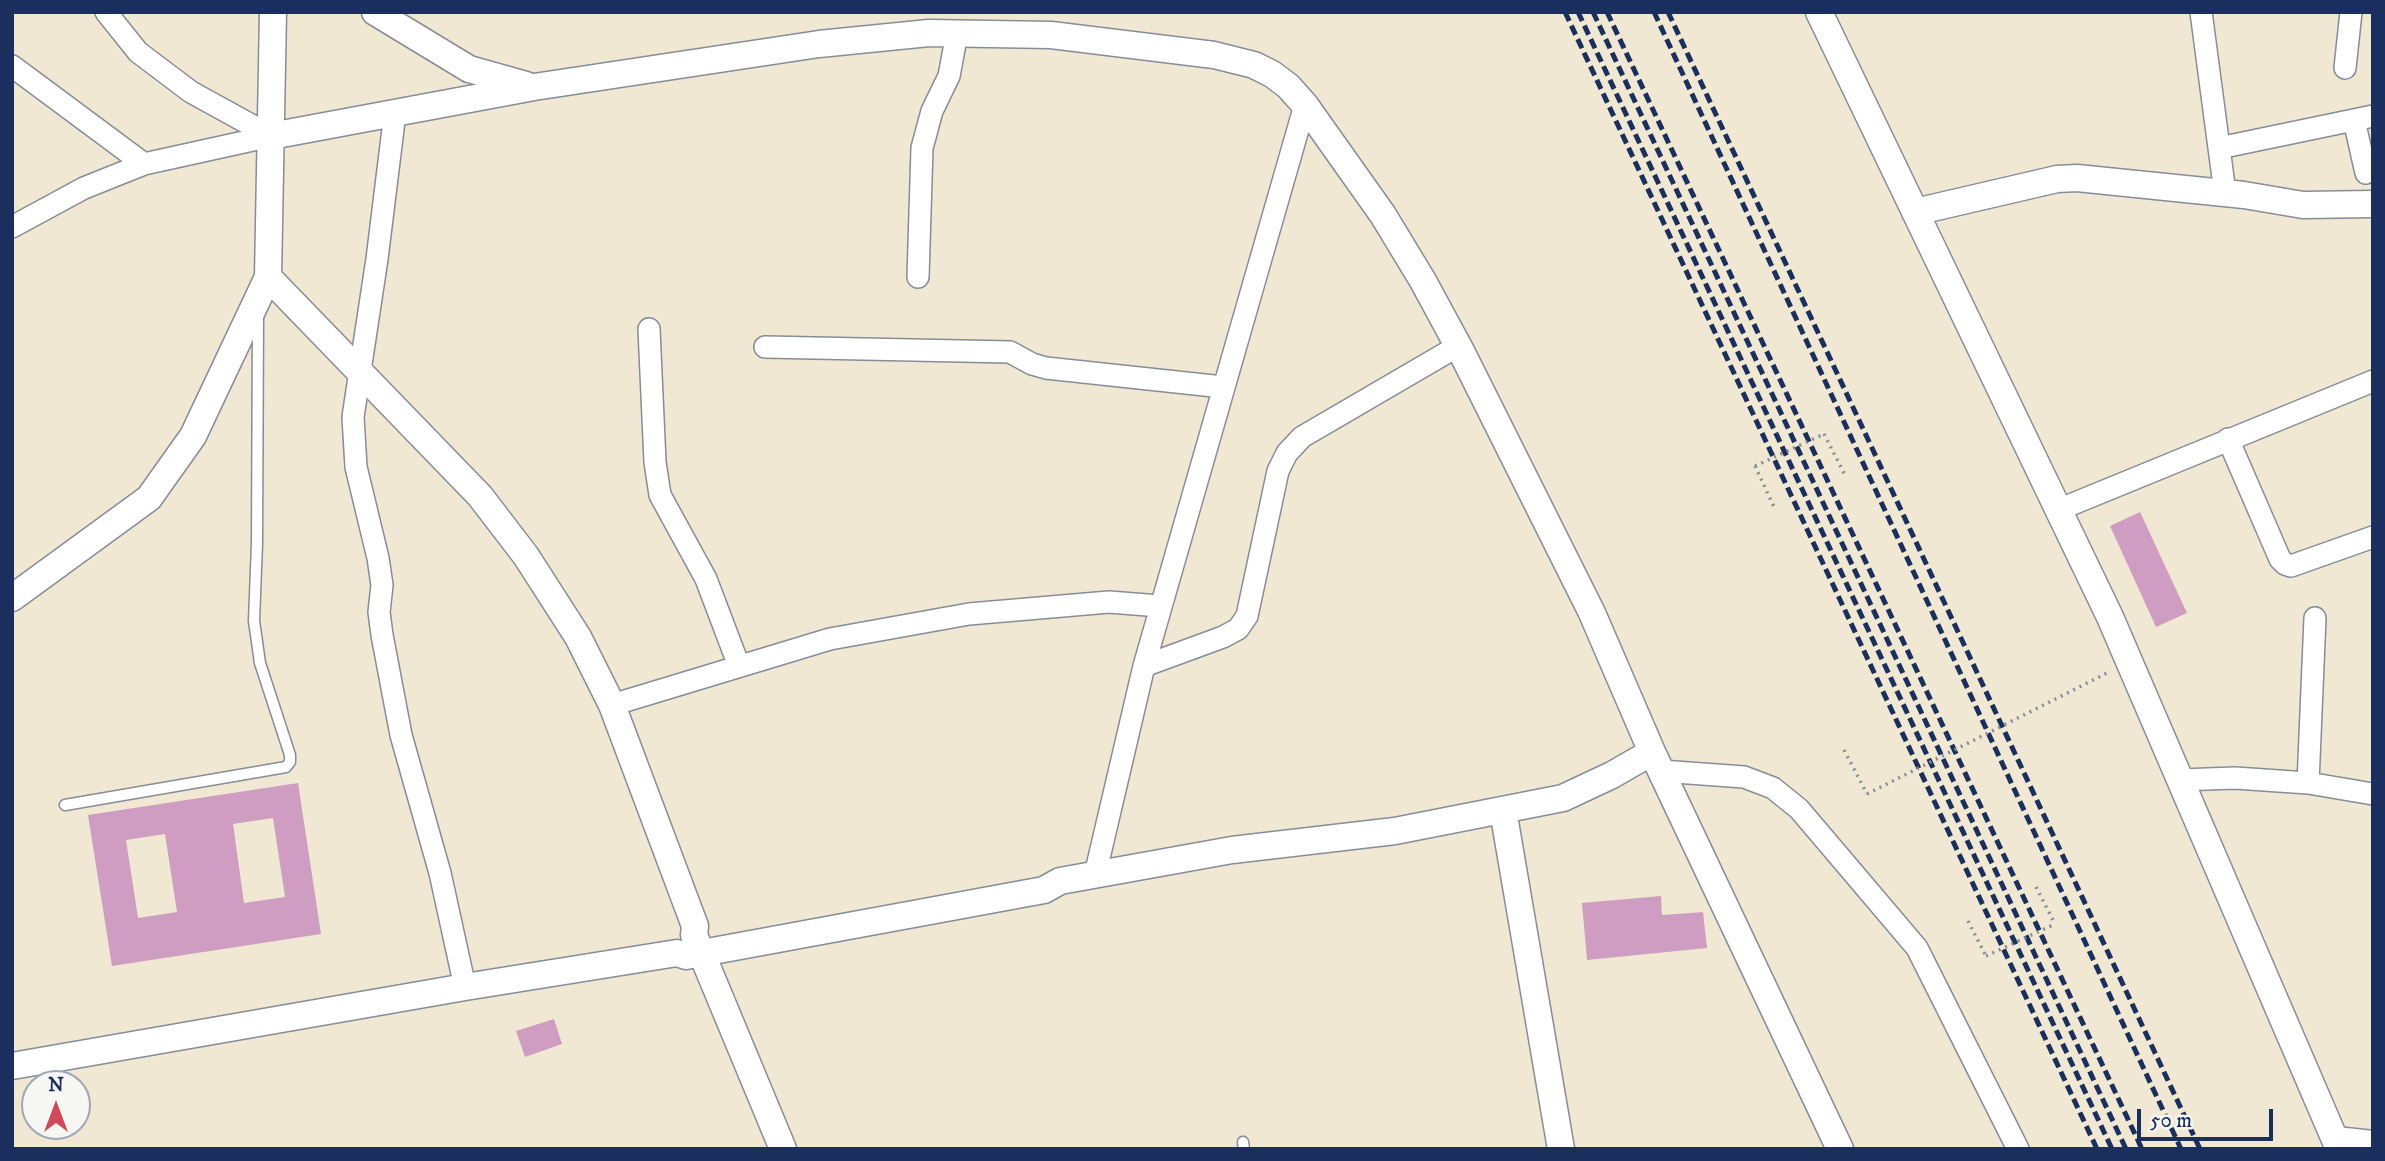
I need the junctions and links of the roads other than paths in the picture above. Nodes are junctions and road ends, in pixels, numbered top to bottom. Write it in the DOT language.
graph roads {
  1 [pos="106,12"];
  2 [pos="273,12"];
  3 [pos="375,12"];
  4 [pos="1819,12"];
  5 [pos="2201,12"];
  6 [pos="2351,12"];
  7 [pos="957,33"];
  8 [pos="12,66"];
  9 [pos="2345,68"];
  10 [pos="534,88"];
  11 [pos="1305,105"];
  12 [pos="394,113"];
  13 [pos="2363,118"];
  14 [pos="271,136"];
  15 [pos="2219,148"];
  16 [pos="144,163"];
  17 [pos="2366,173"];
  18 [pos="2225,193"];
  19 [pos="2373,204"];
  20 [pos="1915,212"];
  21 [pos="12,227"];
  22 [pos="918,277"];
  23 [pos="263,287"];
  24 [pos="649,329"];
  25 [pos="765,346"];
  26 [pos="1458,346"];
  27 [pos="362,373"];
  28 [pos="2373,381"];
  29 [pos="1223,387"];
  30 [pos="2228,439"];
  31 [pos="2058,510"];
  32 [pos="2373,537"];
  33 [pos="12,598"];
  34 [pos="1160,606"];
  35 [pos="2315,618"];
  36 [pos="739,666"];
  37 [pos="1144,666"];
  38 [pos="612,705"];
  39 [pos="1656,761"];
  40 [pos="2180,780"];
  41 [pos="2308,783"];
  42 [pos="2373,794"];
  43 [pos="65,806"];
  44 [pos="1503,810"];
  45 [pos="1095,875"];
  46 [pos="699,944"];
  47 [pos="465,987"];
  48 [pos="12,1066"];
  49 [pos="2338,1144"];
  50 [pos="2373,1144"];
  51 [pos="783,1149"];
  52 [pos="801,1149"];
  53 [pos="1561,1149"];
  54 [pos="1840,1149"];
  55 [pos="2018,1149"];
  1 -- 14 [label="street"];
  2 -- 14 [label="street"];
  3 -- 10 [label="street"];
  4 -- 20 [label="street"];
  5 -- 15 [label="street"];
  6 -- 9 [label="street"];
  7 -- 10 [label="street"];
  7 -- 11 [label="street"];
  7 -- 22 [label="street"];
  8 -- 16 [label="street"];
  10 -- 12 [label="street"];
  11 -- 26 [label="street"];
  11 -- 29 [label="street"];
  12 -- 14 [label="street"];
  12 -- 27 [label="street"];
  13 -- 15 [label="street"];
  13 -- 17 [label="street"];
  14 -- 16 [label="street"];
  14 -- 23 [label="street"];
  15 -- 18 [label="street"];
  16 -- 21 [label="street"];
  18 -- 19 [label="street"];
  18 -- 20 [label="street"];
  20 -- 31 [label="street"];
  23 -- 27 [label="street"];
  23 -- 33 [label="street"];
  23 -- 43 [label="lane"];
  24 -- 36 [label="street"];
  25 -- 29 [label="street"];
  26 -- 37 [label="street"];
  26 -- 39 [label="street"];
  27 -- 38 [label="street"];
  27 -- 47 [label="street"];
  28 -- 30 [label="street"];
  29 -- 34 [label="street"];
  30 -- 31 [label="street"];
  30 -- 32 [label="street"];
  31 -- 40 [label="street"];
  34 -- 36 [label="street"];
  34 -- 37 [label="street"];
  35 -- 41 [label="street"];
  36 -- 38 [label="street"];
  37 -- 45 [label="street"];
  38 -- 46 [label="street"];
  39 -- 44 [label="street"];
  39 -- 54 [label="street"];
  39 -- 55 [label="street"];
  40 -- 41 [label="street"];
  40 -- 49 [label="street"];
  41 -- 42 [label="street"];
  44 -- 45 [label="street"];
  44 -- 53 [label="street"];
  45 -- 46 [label="street"];
  46 -- 47 [label="street"];
  46 -- 51 [label="street"];
  46 -- 52 [label="street"];
  47 -- 48 [label="street"];
  49 -- 50 [label="street"];
}
